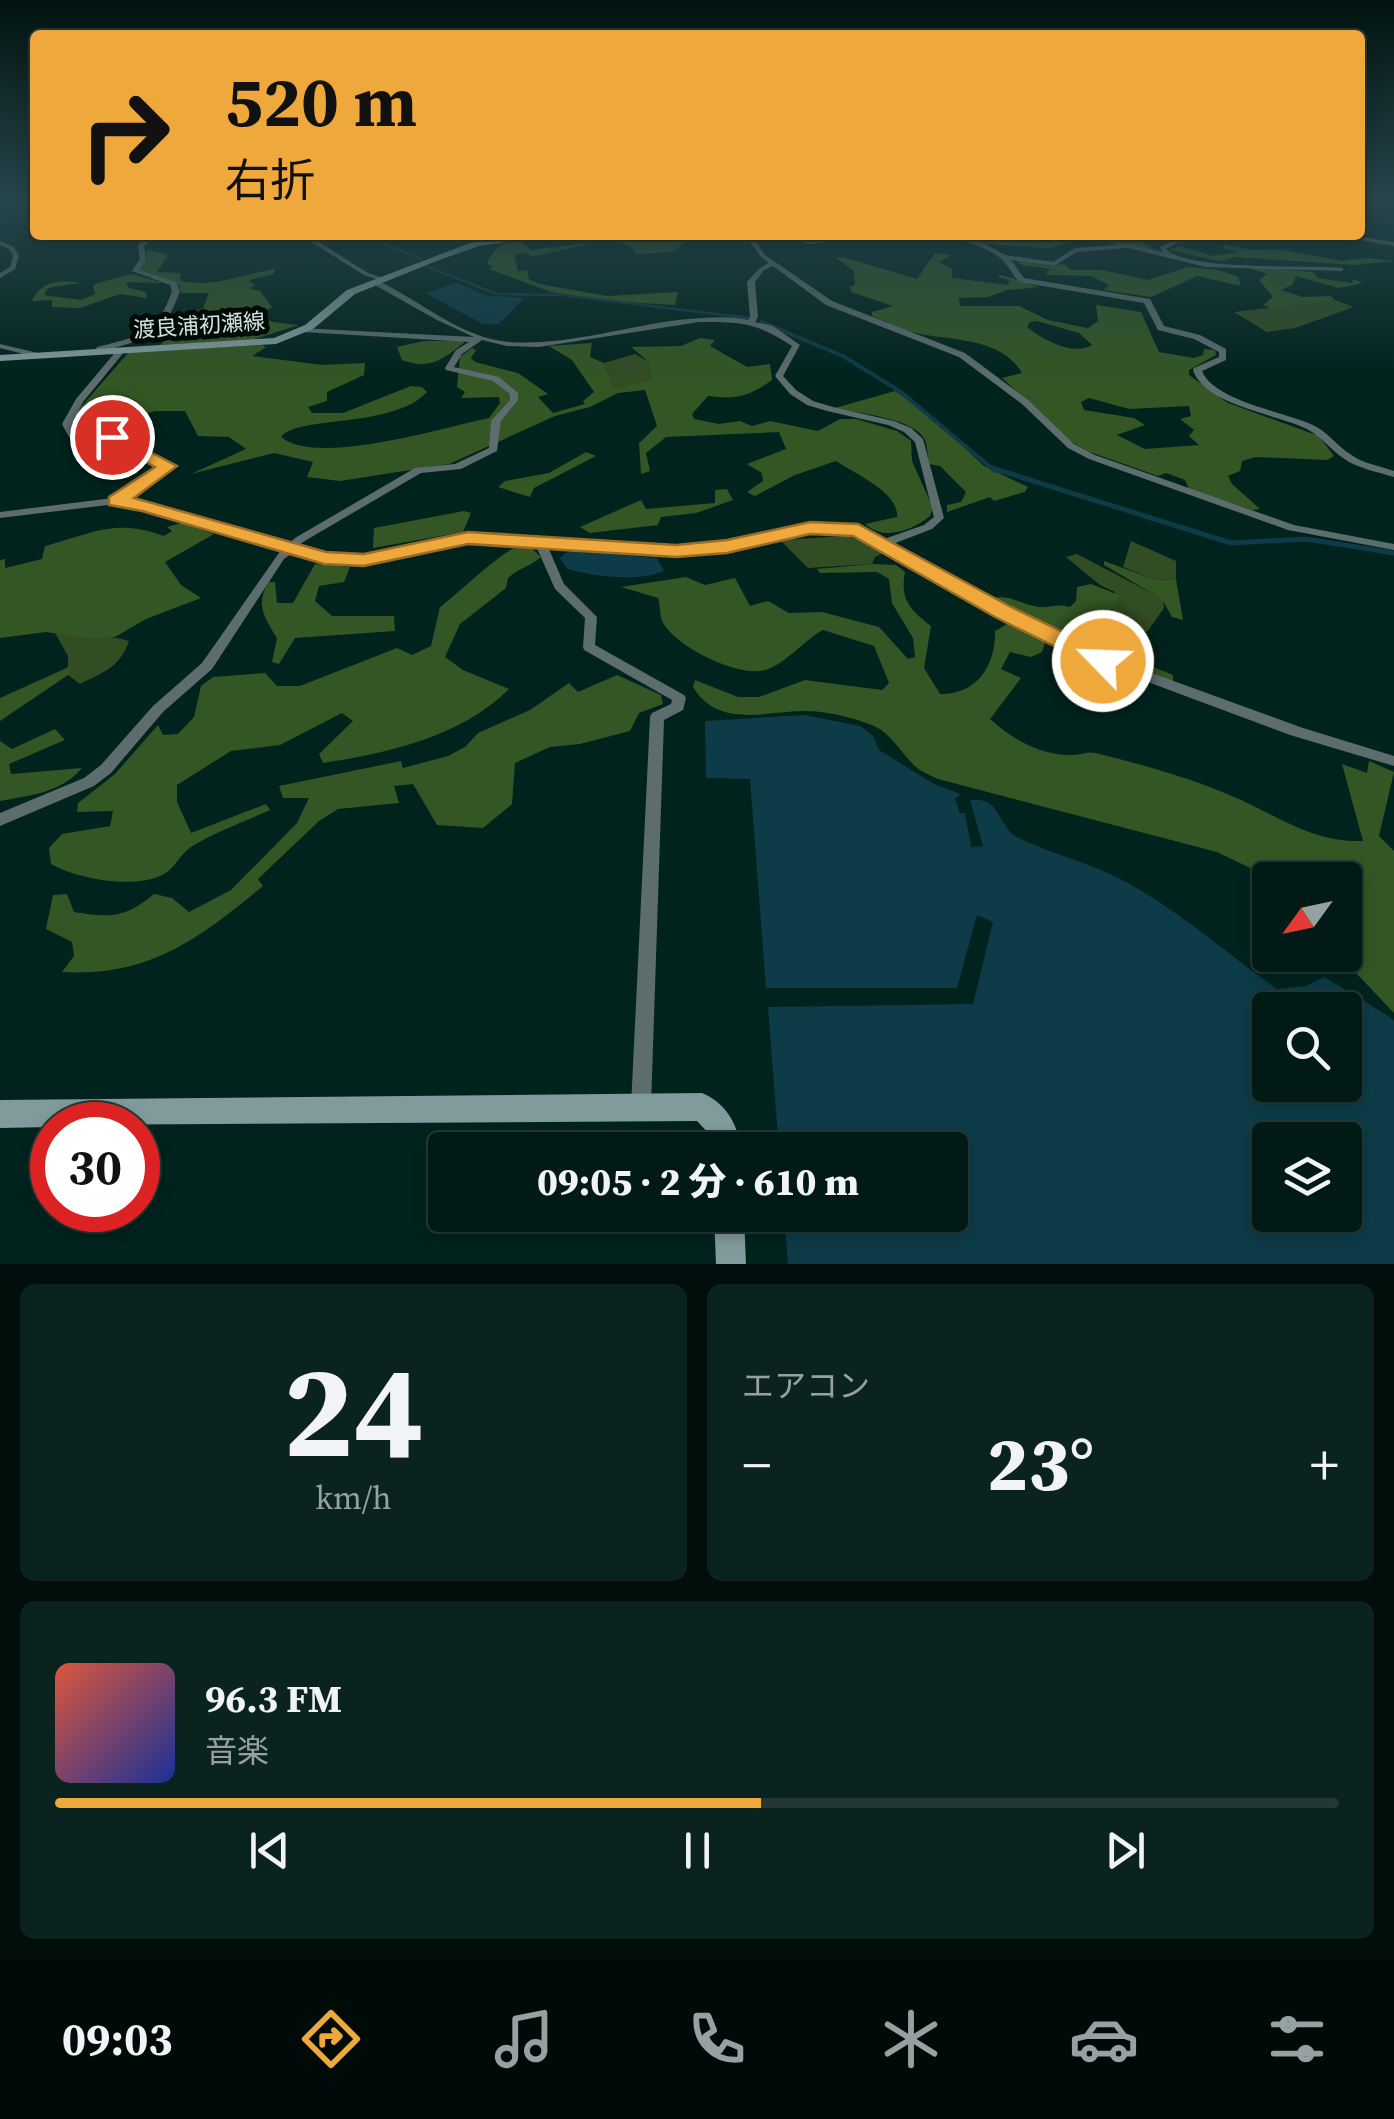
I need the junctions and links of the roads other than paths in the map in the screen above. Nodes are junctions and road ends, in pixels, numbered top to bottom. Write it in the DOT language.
graph roads {
  1 [pos="143,259"];
  2 [pos="341,259"];
  3 [pos="435,259"];
  4 [pos="767,259"];
  5 [pos="1004,259"];
  6 [pos="1021,259"];
  7 [pos="1062,259"];
  8 [pos="1180,259"];
  9 [pos="773,264"];
  10 [pos="1341,269"];
  11 [pos="379,280"];
  12 [pos="750,323"];
  13 [pos="304,330"];
  14 [pos="479,338"];
  15 [pos="0,346"];
  16 [pos="121,351"];
  17 [pos="97,353"];
  18 [pos="39,356"];
  19 [pos="0,358"];
  20 [pos="1394,474"];
  21 [pos="116,501"];
  22 [pos="0,516"];
  23 [pos="884,542"];
  24 [pos="542,544"];
  25 [pos="1394,547"];
  26 [pos="287,548"];
  27 [pos="1394,761"];
  28 [pos="0,820"];
  29 [pos="641,1106"];
  30 [pos="0,1114"];
  31 [pos="725,1132"];
  32 [pos="730,1232"];
  33 [pos="731,1264"];
  1 -- 17 [label="street"];
  2 -- 11 [label="street"];
  3 -- 11 [label="main road, 渡良浦初瀬線"];
  4 -- 9 [label="street"];
  5 -- 20 [label="street"];
  6 -- 7 [label="street"];
  8 -- 10 [label="street"];
  9 -- 12 [label="street"];
  9 -- 25 [label="street"];
  11 -- 13 [label="main road, 渡良浦初瀬線"];
  11 -- 14 [label="street"];
  12 -- 14 [label="street"];
  12 -- 23 [label="street"];
  13 -- 14 [label="street"];
  13 -- 16 [label="main road, 渡良浦初瀬線"];
  14 -- 26 [label="street"];
  15 -- 18 [label="street"];
  16 -- 17 [label="main road, 渡良浦初瀬線"];
  16 -- 21 [label="street"];
  17 -- 18 [label="main road, 渡良浦初瀬線"];
  18 -- 19 [label="main road, 渡良浦初瀬線"];
  21 -- 22 [label="street"];
  21 -- 26 [label="street"];
  23 -- 24 [label="street"];
  23 -- 27 [label="street"];
  24 -- 26 [label="street"];
  24 -- 29 [label="street"];
  26 -- 28 [label="street"];
  29 -- 30 [label="main road"];
  29 -- 31 [label="main road"];
  32 -- 33 [label="main road"];
}
